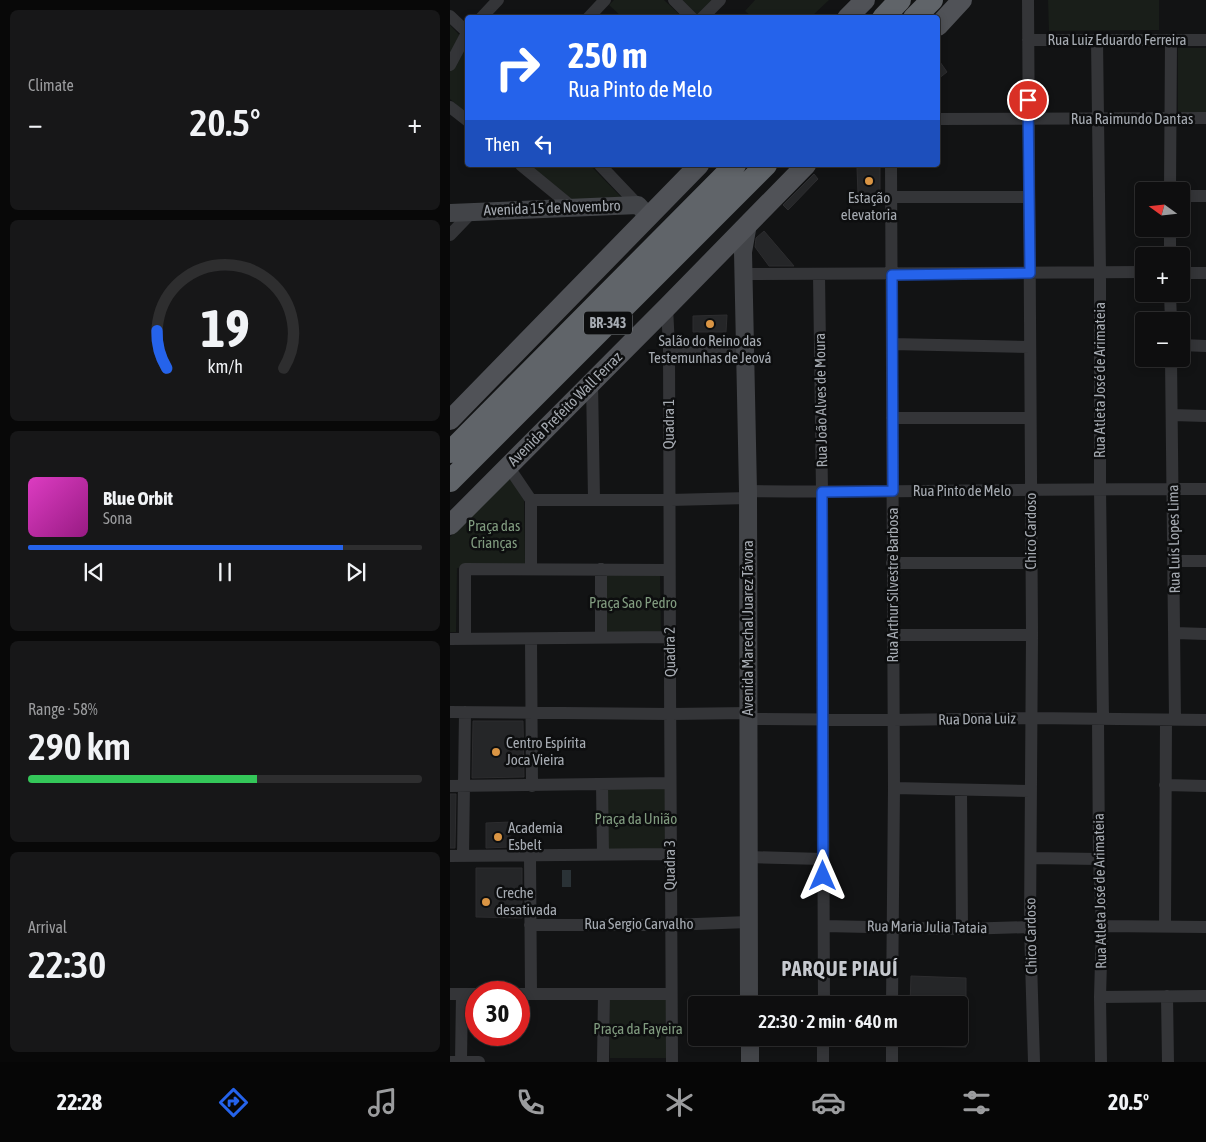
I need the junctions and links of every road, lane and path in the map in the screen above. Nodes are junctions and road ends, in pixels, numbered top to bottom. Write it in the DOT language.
graph roads {
  1 [pos="498,0"];
  2 [pos="605,0"];
  3 [pos="674,0"];
  4 [pos="720,0"];
  5 [pos="864,0"];
  6 [pos="932,0"];
  7 [pos="962,0"];
  8 [pos="1028,0"];
  9 [pos="484,15"];
  10 [pos="591,15"];
  11 [pos="689,15"];
  12 [pos="705,15"];
  13 [pos="850,15"];
  14 [pos="917,15"];
  15 [pos="450,16"];
  16 [pos="940,24"];
  17 [pos="465,30"];
  18 [pos="465,36"];
  19 [pos="1028,40"];
  20 [pos="1097,40"];
  21 [pos="1171,40"];
  22 [pos="1206,40"];
  23 [pos="450,65"];
  24 [pos="450,107"];
  25 [pos="1099,118"];
  26 [pos="1170,118"];
  27 [pos="1206,118"];
  28 [pos="465,119"];
  29 [pos="940,119"];
  30 [pos="1028,119"];
  31 [pos="523,167"];
  32 [pos="602,167"];
  33 [pos="697,167"];
  34 [pos="733,167"];
  35 [pos="764,167"];
  36 [pos="804,167"];
  37 [pos="891,167"];
  38 [pos="1170,182"];
  39 [pos="1190,196"];
  40 [pos="1206,196"];
  41 [pos="891,197"];
  42 [pos="1028,197"];
  43 [pos="572,207"];
  44 [pos="643,211"];
  45 [pos="473,212"];
  46 [pos="450,213"];
  47 [pos="450,235"];
  48 [pos="737,246"];
  49 [pos="1100,272"];
  50 [pos="1135,272"];
  51 [pos="1030,273"];
  52 [pos="1190,273"];
  53 [pos="1206,273"];
  54 [pos="744,274"];
  55 [pos="819,275"];
  56 [pos="892,275"];
  57 [pos="667,307"];
  58 [pos="892,344"];
  59 [pos="1190,345"];
  60 [pos="1206,346"];
  61 [pos="669,347"];
  62 [pos="745,347"];
  63 [pos="1030,347"];
  64 [pos="1171,367"];
  65 [pos="592,382"];
  66 [pos="1172,415"];
  67 [pos="1206,416"];
  68 [pos="892,418"];
  69 [pos="1030,418"];
  70 [pos="450,420"];
  71 [pos="450,452"];
  72 [pos="508,466"];
  73 [pos="450,481"];
  74 [pos="1100,488"];
  75 [pos="1172,489"];
  76 [pos="1206,489"];
  77 [pos="1031,490"];
  78 [pos="893,491"];
  79 [pos="822,492"];
  80 [pos="748,494"];
  81 [pos="531,500"];
  82 [pos="594,500"];
  83 [pos="670,500"];
  84 [pos="450,525"];
  85 [pos="1174,561"];
  86 [pos="1206,561"];
  87 [pos="892,562"];
  88 [pos="1030,563"];
  89 [pos="531,568"];
  90 [pos="601,569"];
  91 [pos="669,570"];
  92 [pos="1175,633"];
  93 [pos="1206,634"];
  94 [pos="894,635"];
  95 [pos="1032,635"];
  96 [pos="670,637"];
  97 [pos="450,638"];
  98 [pos="465,638"];
  99 [pos="531,638"];
  100 [pos="601,638"];
  101 [pos="450,712"];
  102 [pos="465,712"];
  103 [pos="532,713"];
  104 [pos="671,714"];
  105 [pos="748,716"];
  106 [pos="1031,718"];
  107 [pos="824,719"];
  108 [pos="1100,719"];
  109 [pos="893,720"];
  110 [pos="1170,720"];
  111 [pos="1206,720"];
  112 [pos="669,783"];
  113 [pos="602,784"];
  114 [pos="1166,785"];
  115 [pos="450,786"];
  116 [pos="464,786"];
  117 [pos="532,786"];
  118 [pos="1206,786"];
  119 [pos="894,788"];
  120 [pos="961,790"];
  121 [pos="1030,791"];
  122 [pos="602,854"];
  123 [pos="670,854"];
  124 [pos="450,856"];
  125 [pos="463,856"];
  126 [pos="530,856"];
  127 [pos="748,857"];
  128 [pos="1031,858"];
  129 [pos="823,859"];
  130 [pos="1099,859"];
  131 [pos="748,922"];
  132 [pos="530,924"];
  133 [pos="670,925"];
  134 [pos="824,926"];
  135 [pos="1102,926"];
  136 [pos="892,927"];
  137 [pos="1030,927"];
  138 [pos="1165,927"];
  139 [pos="1206,927"];
  140 [pos="962,929"];
  141 [pos="526,981"];
  142 [pos="456,994"];
  143 [pos="530,994"];
  144 [pos="604,994"];
  145 [pos="671,994"];
  146 [pos="749,996"];
  147 [pos="824,996"];
  148 [pos="892,996"];
  149 [pos="1168,996"];
  150 [pos="1206,996"];
  151 [pos="1100,997"];
  152 [pos="750,1046"];
  153 [pos="824,1046"];
  154 [pos="892,1046"];
  155 [pos="456,1062"];
  156 [pos="479,1062"];
  157 [pos="603,1062"];
  158 [pos="658,1062"];
  159 [pos="672,1062"];
  160 [pos="750,1062"];
  161 [pos="823,1062"];
  162 [pos="892,1062"];
  163 [pos="1034,1062"];
  164 [pos="1101,1062"];
  165 [pos="1168,1062"];
  1 -- 9 [label="street"];
  2 -- 10 [label="street"];
  3 -- 11 [label="street"];
  4 -- 12 [label="street"];
  5 -- 13 [label="main road"];
  6 -- 14 [label="highway"];
  7 -- 16 [label="main road"];
  8 -- 19 [label="street, Chico Cardoso"];
  15 -- 17 [label="street"];
  18 -- 23 [label="street"];
  19 -- 20 [label="street, Rua Luiz Eduardo Ferreira"];
  19 -- 30 [label="street, Chico Cardoso"];
  20 -- 21 [label="street, Rua Luiz Eduardo Ferreira"];
  20 -- 25 [label="street, Rua Atleta José de Arimateia"];
  21 -- 22 [label="street, Rua Luiz Eduardo Ferreira"];
  21 -- 26 [label="street"];
  24 -- 28 [label="street"];
  25 -- 26 [label="street, Rua Raimundo Dantas"];
  25 -- 30 [label="street, Rua Raimundo Dantas"];
  25 -- 49 [label="street, Rua Atleta José de Arimateia"];
  26 -- 27 [label="street, Rua Raimundo Dantas"];
  26 -- 38 [label="street"];
  29 -- 30 [label="street, Rua Raimundo Dantas"];
  30 -- 42 [label="street, Chico Cardoso"];
  31 -- 43 [label="street"];
  32 -- 44 [label="street"];
  33 -- 44 [label="main road"];
  34 -- 71 [label="highway, BR-343"];
  35 -- 73 [label="highway, Avenida Prefeito Wall Ferraz / BR-343"];
  36 -- 48 [label="main road, Avenida Prefeito Wall Ferraz"];
  37 -- 41 [label="street, Rua Arthur Silvestre Barbosa"];
  39 -- 40 [label="street"];
  41 -- 42 [label="street"];
  41 -- 56 [label="street, Rua Arthur Silvestre Barbosa"];
  42 -- 51 [label="street, Chico Cardoso"];
  43 -- 44 [label="street, Avenida 15 de Novembro"];
  43 -- 45 [label="street, Avenida 15 de Novembro"];
  44 -- 70 [label="main road"];
  45 -- 46 [label="street, Avenida 15 de Novembro"];
  45 -- 47 [label="street"];
  48 -- 54 [label="street, Avenida Marechal Juarez Távora"];
  48 -- 57 [label="main road, Avenida Prefeito Wall Ferraz"];
  49 -- 50 [label="street"];
  49 -- 51 [label="street"];
  49 -- 74 [label="street, Rua Atleta José de Arimateia"];
  51 -- 56 [label="street"];
  51 -- 63 [label="street, Chico Cardoso"];
  52 -- 53 [label="street"];
  54 -- 55 [label="street"];
  54 -- 62 [label="street, Avenida Marechal Juarez Távora"];
  55 -- 56 [label="street"];
  55 -- 79 [label="street, Rua João Alves de Moura"];
  56 -- 58 [label="street, Rua Arthur Silvestre Barbosa"];
  57 -- 61 [label="street, Quadra 1"];
  57 -- 65 [label="main road, Avenida Prefeito Wall Ferraz"];
  58 -- 63 [label="street"];
  58 -- 68 [label="street, Rua Arthur Silvestre Barbosa"];
  59 -- 60 [label="street"];
  61 -- 62 [label="street"];
  61 -- 83 [label="street, Quadra 1"];
  62 -- 80 [label="street, Avenida Marechal Juarez Távora"];
  63 -- 69 [label="street, Chico Cardoso"];
  64 -- 66 [label="street, Rua Luís Lopes Lima"];
  65 -- 72 [label="main road, Avenida Prefeito Wall Ferraz"];
  65 -- 82 [label="street"];
  66 -- 67 [label="street"];
  66 -- 75 [label="street, Rua Luís Lopes Lima"];
  68 -- 69 [label="street"];
  68 -- 78 [label="street, Rua Arthur Silvestre Barbosa"];
  69 -- 77 [label="street, Chico Cardoso"];
  72 -- 81 [label="street"];
  72 -- 84 [label="main road, Avenida Prefeito Wall Ferraz"];
  74 -- 75 [label="street, Rua Pinto de Melo"];
  74 -- 77 [label="street, Rua Pinto de Melo"];
  74 -- 108 [label="street, Rua Atleta José de Arimateia"];
  75 -- 76 [label="street, Rua Pinto de Melo"];
  75 -- 85 [label="street, Rua Luís Lopes Lima"];
  77 -- 78 [label="street, Rua Pinto de Melo"];
  77 -- 88 [label="street, Chico Cardoso"];
  78 -- 79 [label="street, Rua Pinto de Melo"];
  78 -- 87 [label="street, Rua Arthur Silvestre Barbosa"];
  79 -- 80 [label="street, Rua Pinto de Melo"];
  79 -- 107 [label="street, Rua João Alves de Moura"];
  80 -- 83 [label="street, Rua Pinto de Melo"];
  80 -- 105 [label="street, Avenida Marechal Juarez Távora"];
  81 -- 82 [label="street, Rua Pinto de Melo"];
  81 -- 89 [label="street"];
  82 -- 83 [label="street, Rua Pinto de Melo"];
  83 -- 91 [label="street, Quadra 2"];
  85 -- 86 [label="street"];
  85 -- 92 [label="street, Rua Luís Lopes Lima"];
  87 -- 88 [label="street"];
  87 -- 94 [label="street, Rua Arthur Silvestre Barbosa"];
  88 -- 95 [label="street, Chico Cardoso"];
  89 -- 90 [label="street"];
  89 -- 98 [label="street"];
  90 -- 91 [label="street"];
  90 -- 100 [label="street"];
  91 -- 96 [label="street, Quadra 2"];
  92 -- 93 [label="street"];
  92 -- 110 [label="street, Rua Luís Lopes Lima"];
  94 -- 95 [label="street"];
  94 -- 109 [label="street, Rua Arthur Silvestre Barbosa"];
  95 -- 106 [label="street, Chico Cardoso"];
  96 -- 100 [label="street"];
  96 -- 104 [label="street, Quadra 2"];
  97 -- 98 [label="street"];
  98 -- 99 [label="street"];
  99 -- 100 [label="street"];
  99 -- 103 [label="street"];
  101 -- 102 [label="street, Rua Dona Luiz"];
  102 -- 103 [label="street, Rua Dona Luiz"];
  102 -- 116 [label="street"];
  103 -- 104 [label="street, Rua Dona Luiz"];
  103 -- 117 [label="street"];
  104 -- 105 [label="street, Rua Dona Luiz"];
  104 -- 112 [label="street, Quadra 3"];
  105 -- 107 [label="street, Rua Dona Luiz"];
  105 -- 127 [label="street, Avenida Marechal Juarez Távora"];
  106 -- 108 [label="street, Rua Dona Luiz"];
  106 -- 109 [label="street, Rua Dona Luiz"];
  106 -- 121 [label="street, Chico Cardoso"];
  107 -- 109 [label="street, Rua Dona Luiz"];
  107 -- 129 [label="street, Rua João Alves de Moura"];
  108 -- 110 [label="street, Rua Dona Luiz"];
  108 -- 130 [label="street, Rua Atleta José de Arimateia"];
  109 -- 119 [label="street, Rua Arthur Silvestre Barbosa"];
  110 -- 111 [label="street, Rua Dona Luiz"];
  110 -- 114 [label="street, Rua Luís Lopes Lima"];
  112 -- 113 [label="street"];
  112 -- 123 [label="street, Quadra 3"];
  113 -- 117 [label="street"];
  113 -- 122 [label="street"];
  114 -- 118 [label="street"];
  114 -- 138 [label="street, Rua Luís Lopes Lima"];
  115 -- 116 [label="street"];
  116 -- 117 [label="street"];
  116 -- 125 [label="street"];
  119 -- 120 [label="street"];
  119 -- 136 [label="street, Rua Arthur Silvestre Barbosa"];
  120 -- 121 [label="street"];
  120 -- 140 [label="street"];
  121 -- 128 [label="street, Chico Cardoso"];
  122 -- 123 [label="street"];
  122 -- 126 [label="street"];
  123 -- 133 [label="street, Quadra 3"];
  124 -- 125 [label="street"];
  125 -- 126 [label="street"];
  126 -- 132 [label="street"];
  127 -- 129 [label="street"];
  127 -- 131 [label="street, Avenida Marechal Juarez Távora"];
  128 -- 130 [label="street"];
  128 -- 137 [label="street, Chico Cardoso"];
  129 -- 134 [label="street, Rua João Alves de Moura"];
  130 -- 135 [label="street, Rua Atleta José de Arimateia"];
  131 -- 133 [label="street, Rua Sergio Carvalho"];
  131 -- 146 [label="street, Avenida Marechal Juarez Távora"];
  132 -- 133 [label="street, Rua Sergio Carvalho"];
  132 -- 141 [label="street"];
  133 -- 145 [label="street, Quadra 3"];
  134 -- 136 [label="street, Rua Maria Julia Tataia"];
  134 -- 147 [label="street, Rua João Alves de Moura"];
  135 -- 138 [label="street"];
  135 -- 151 [label="street, Rua Atleta José de Arimateia"];
  136 -- 140 [label="street, Rua Maria Julia Tataia"];
  136 -- 148 [label="street, Rua Arthur Silvestre Barbosa"];
  137 -- 140 [label="street, Rua Maria Julia Tataia"];
  137 -- 163 [label="street, Chico Cardoso"];
  138 -- 139 [label="street"];
  142 -- 155 [label="street"];
  143 -- 144 [label="street"];
  144 -- 145 [label="street"];
  144 -- 157 [label="street"];
  145 -- 159 [label="street, Quadra 3"];
  149 -- 150 [label="street"];
  149 -- 151 [label="street"];
  149 -- 165 [label="street"];
  151 -- 164 [label="street, Rua Atleta José de Arimateia"];
  152 -- 160 [label="street"];
  153 -- 161 [label="street"];
  154 -- 162 [label="street"];
  155 -- 156 [label="street"];
  158 -- 159 [label="street"];
}
